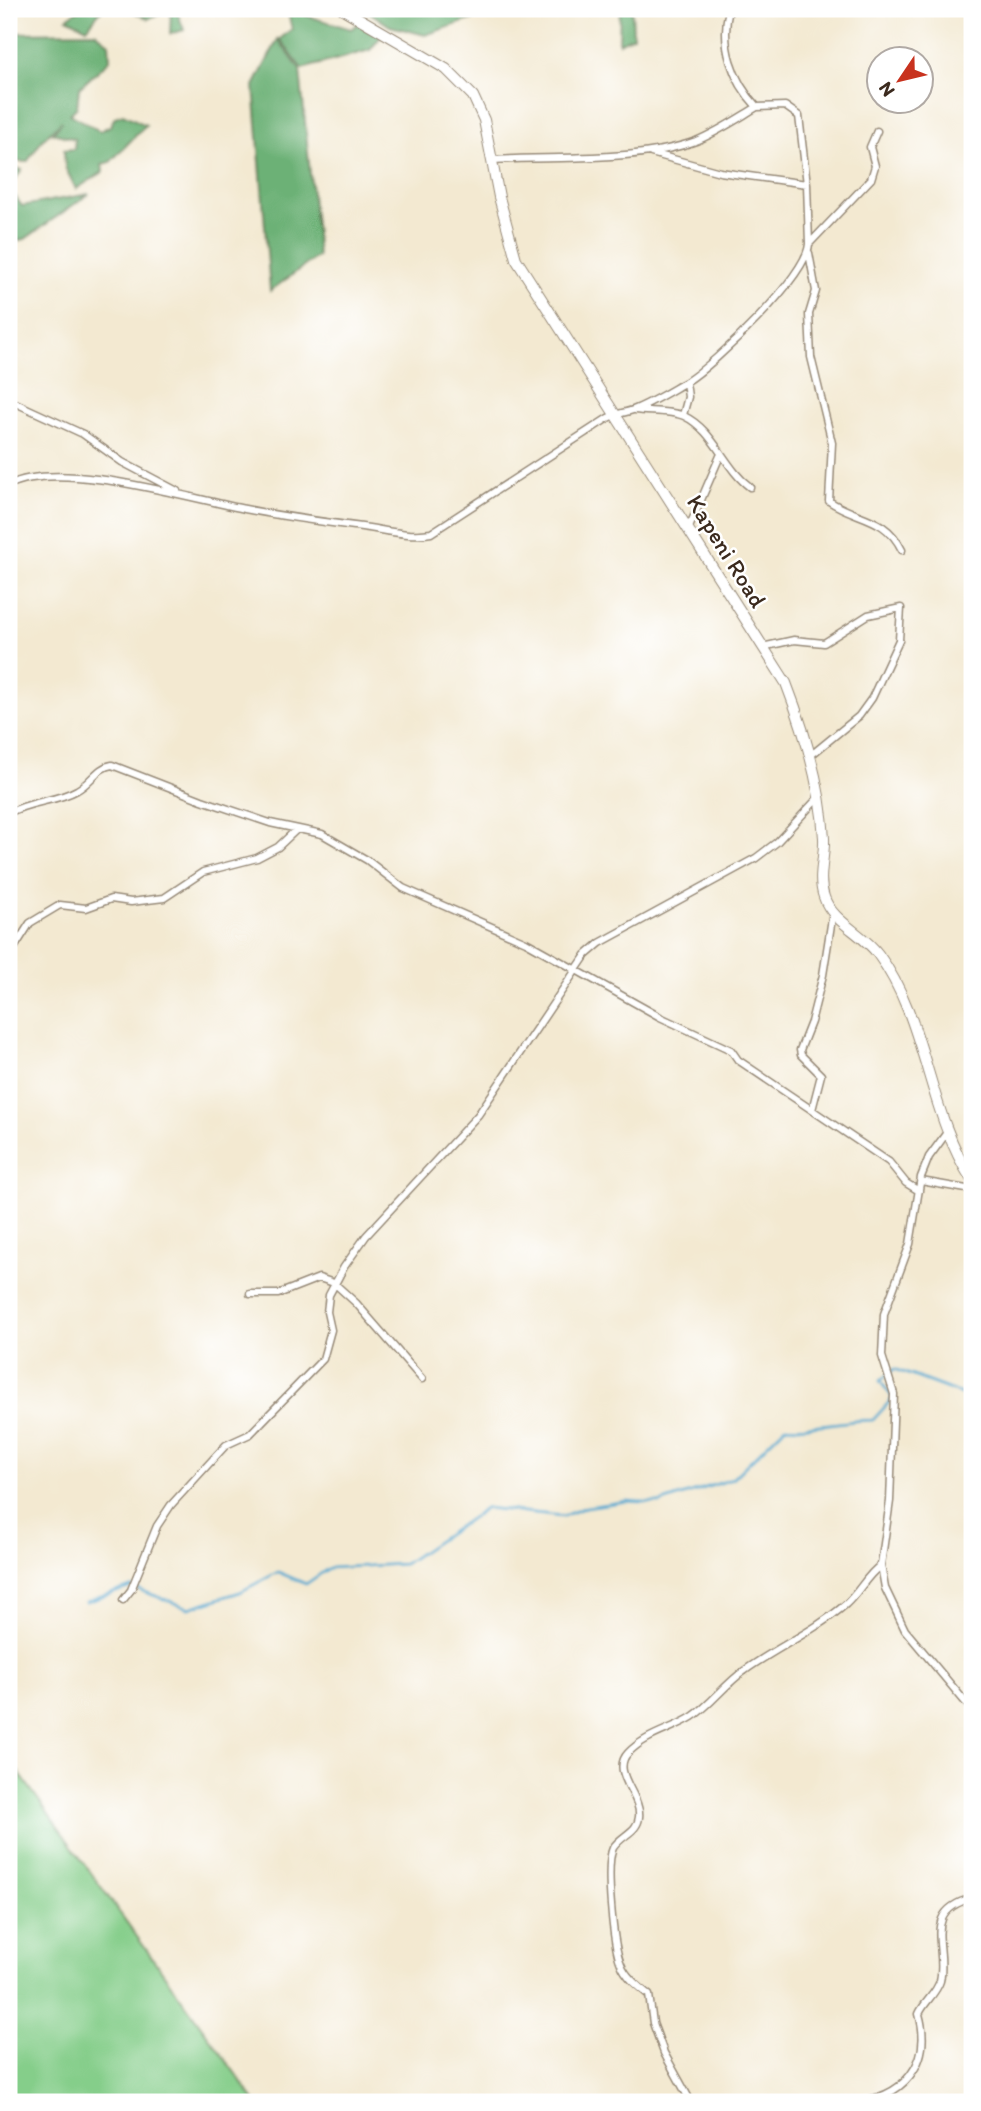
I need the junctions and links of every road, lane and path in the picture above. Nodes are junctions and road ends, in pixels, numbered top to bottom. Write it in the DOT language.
graph roads {
  1 [pos="343,9"];
  2 [pos="729,9"];
  3 [pos="757,107"];
  4 [pos="877,131"];
  5 [pos="649,153"];
  6 [pos="492,160"];
  7 [pos="807,184"];
  8 [pos="809,244"];
  9 [pos="809,253"];
  10 [pos="686,382"];
  11 [pos="9,400"];
  12 [pos="632,410"];
  13 [pos="616,414"];
  14 [pos="683,415"];
  15 [pos="720,456"];
  16 [pos="9,485"];
  17 [pos="750,487"];
  18 [pos="181,494"];
  19 [pos="688,530"];
  20 [pos="902,550"];
  21 [pos="762,647"];
  22 [pos="810,756"];
  23 [pos="818,798"];
  24 [pos="9,813"];
  25 [pos="297,829"];
  26 [pos="833,912"];
  27 [pos="9,956"];
  28 [pos="576,969"];
  29 [pos="812,1110"];
  30 [pos="948,1131"];
  31 [pos="972,1180"];
  32 [pos="921,1181"];
  33 [pos="919,1191"];
  34 [pos="972,1191"];
  35 [pos="334,1283"];
  36 [pos="250,1294"];
  37 [pos="422,1379"];
  38 [pos="881,1565"];
  39 [pos="123,1600"];
  40 [pos="972,1710"];
  41 [pos="972,1898"];
  42 [pos="691,2102"];
  43 [pos="852,2102"];
  1 -- 6 [label="main road, Kapeni Road"];
  2 -- 3 [label="street"];
  3 -- 5 [label="street"];
  3 -- 7 [label="street"];
  4 -- 8 [label="street"];
  5 -- 6 [label="street"];
  5 -- 7 [label="street"];
  6 -- 13 [label="main road, Kapeni Road"];
  7 -- 8 [label="street"];
  8 -- 9 [label="street"];
  9 -- 10 [label="street"];
  9 -- 20 [label="street"];
  10 -- 12 [label="street"];
  10 -- 14 [label="street"];
  11 -- 18 [label="street"];
  12 -- 13 [label="street"];
  12 -- 14 [label="street"];
  13 -- 18 [label="street"];
  13 -- 19 [label="main road, Kapeni Road"];
  14 -- 15 [label="street"];
  15 -- 17 [label="street"];
  15 -- 19 [label="street"];
  16 -- 18 [label="street"];
  19 -- 21 [label="main road, Kapeni Road"];
  21 -- 22 [label="main road, Kapeni Road"];
  21 -- 22 [label="street"];
  22 -- 23 [label="main road, Kapeni Road"];
  23 -- 26 [label="main road, Kapeni Road"];
  23 -- 28 [label="street"];
  24 -- 25 [label="street"];
  25 -- 27 [label="street"];
  25 -- 28 [label="street"];
  26 -- 29 [label="street"];
  26 -- 30 [label="main road"];
  28 -- 29 [label="street"];
  28 -- 35 [label="street"];
  29 -- 33 [label="street"];
  30 -- 31 [label="main road"];
  30 -- 32 [label="street"];
  32 -- 33 [label="street"];
  32 -- 34 [label="street"];
  33 -- 38 [label="street"];
  35 -- 36 [label="street"];
  35 -- 37 [label="street"];
  35 -- 39 [label="street"];
  38 -- 40 [label="street"];
  38 -- 42 [label="street"];
  41 -- 43 [label="street"];
}
